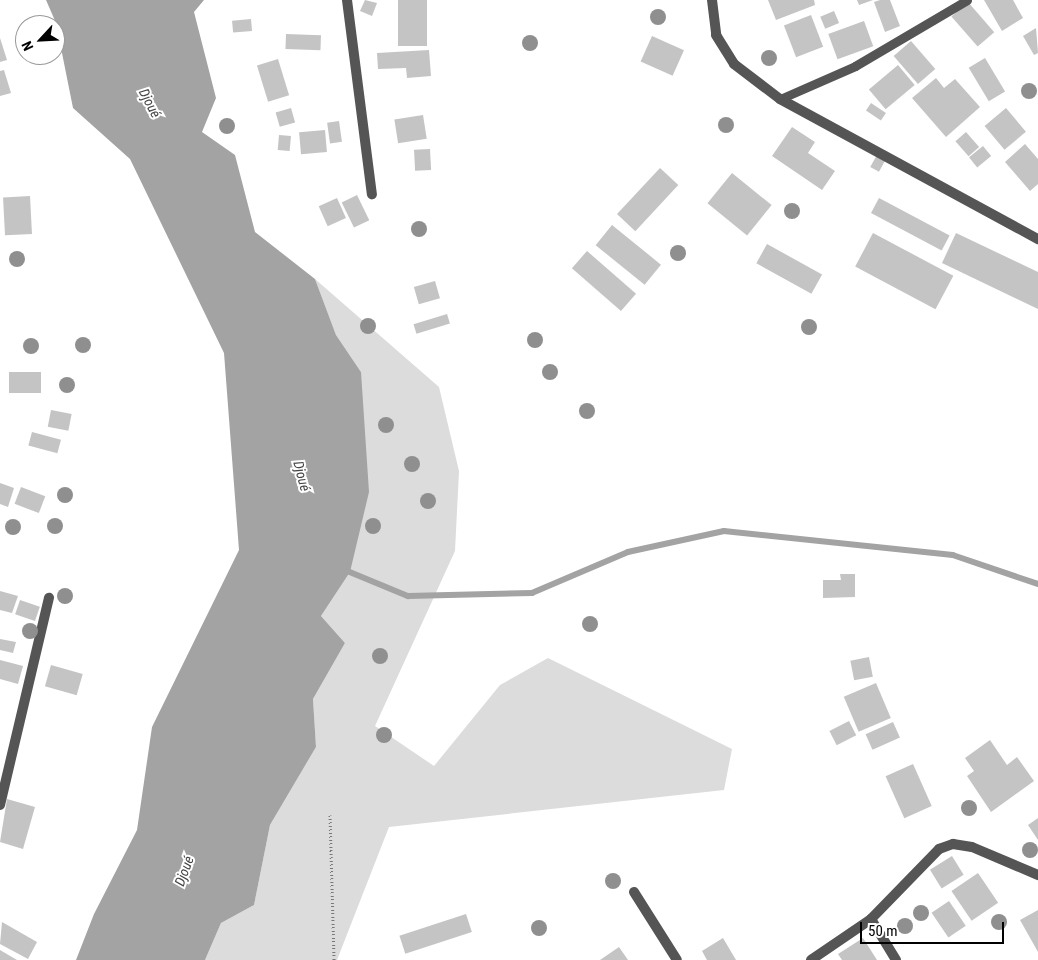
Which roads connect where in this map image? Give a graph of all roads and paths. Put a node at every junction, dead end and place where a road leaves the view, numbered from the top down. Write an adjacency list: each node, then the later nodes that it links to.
1 (347, 0): 5 (street)
2 (712, 0): 4 (street)
3 (967, 0): 4 (lane)
4 (780, 99): 6 (street)
5 (372, 194)
6 (1038, 239)
7 (49, 598): 8 (street)
8 (0, 805)
9 (330, 815): 13 (path)
10 (1038, 875): 12 (street)
11 (634, 892): 14 (street)
12 (871, 919): 15 (street); 16 (street)
13 (334, 960)
14 (677, 960)
15 (811, 960)
16 (896, 960)

